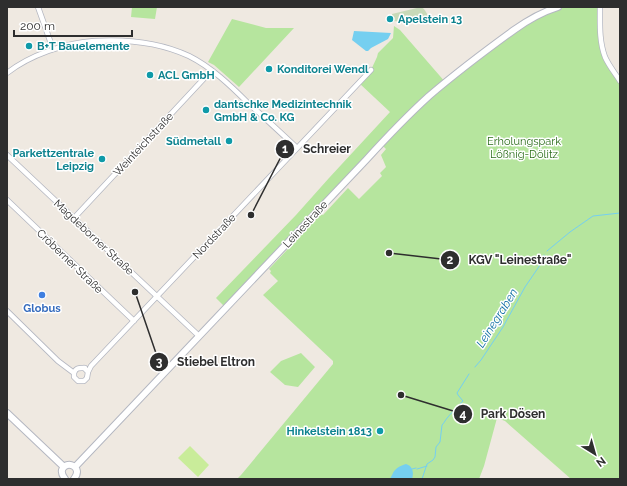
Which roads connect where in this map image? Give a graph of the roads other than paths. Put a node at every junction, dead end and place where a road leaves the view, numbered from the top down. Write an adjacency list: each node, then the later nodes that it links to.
1 (38, 7): 4 (street)
2 (558, 7): 16 (main road, Leinestraße)
3 (600, 7): 8 (street)
4 (53, 49): 6 (street); 7 (street)
5 (371, 70): 9 (street, Nordstraße)
6 (212, 71): 9 (street); 12 (street, Weinteichstraße)
7 (7, 73)
8 (620, 81)
9 (297, 148): 13 (street, Nordstraße)
10 (7, 155): 12 (street, Magdeborner Straße)
11 (7, 200): 15 (street, Cröberner Straße)
12 (74, 218): 13 (street, Magdeborner Straße)
13 (157, 296): 15 (street, Nordstraße); 16 (street, Magdeborner Straße)
14 (7, 312): 18 (street, Nordstraße)
15 (134, 321): 17 (street, Nordstraße)
16 (199, 336): 21 (main road, Leinestraße)
17 (86, 370): 18 (street, Nordstraße); 18 (street, Nordstraße)
18 (74, 373)
19 (7, 413): 20 (main road)
20 (64, 467): 21 (main road); 22 (main road)
21 (75, 467): 23 (main road)
22 (64, 479)
23 (75, 479)

